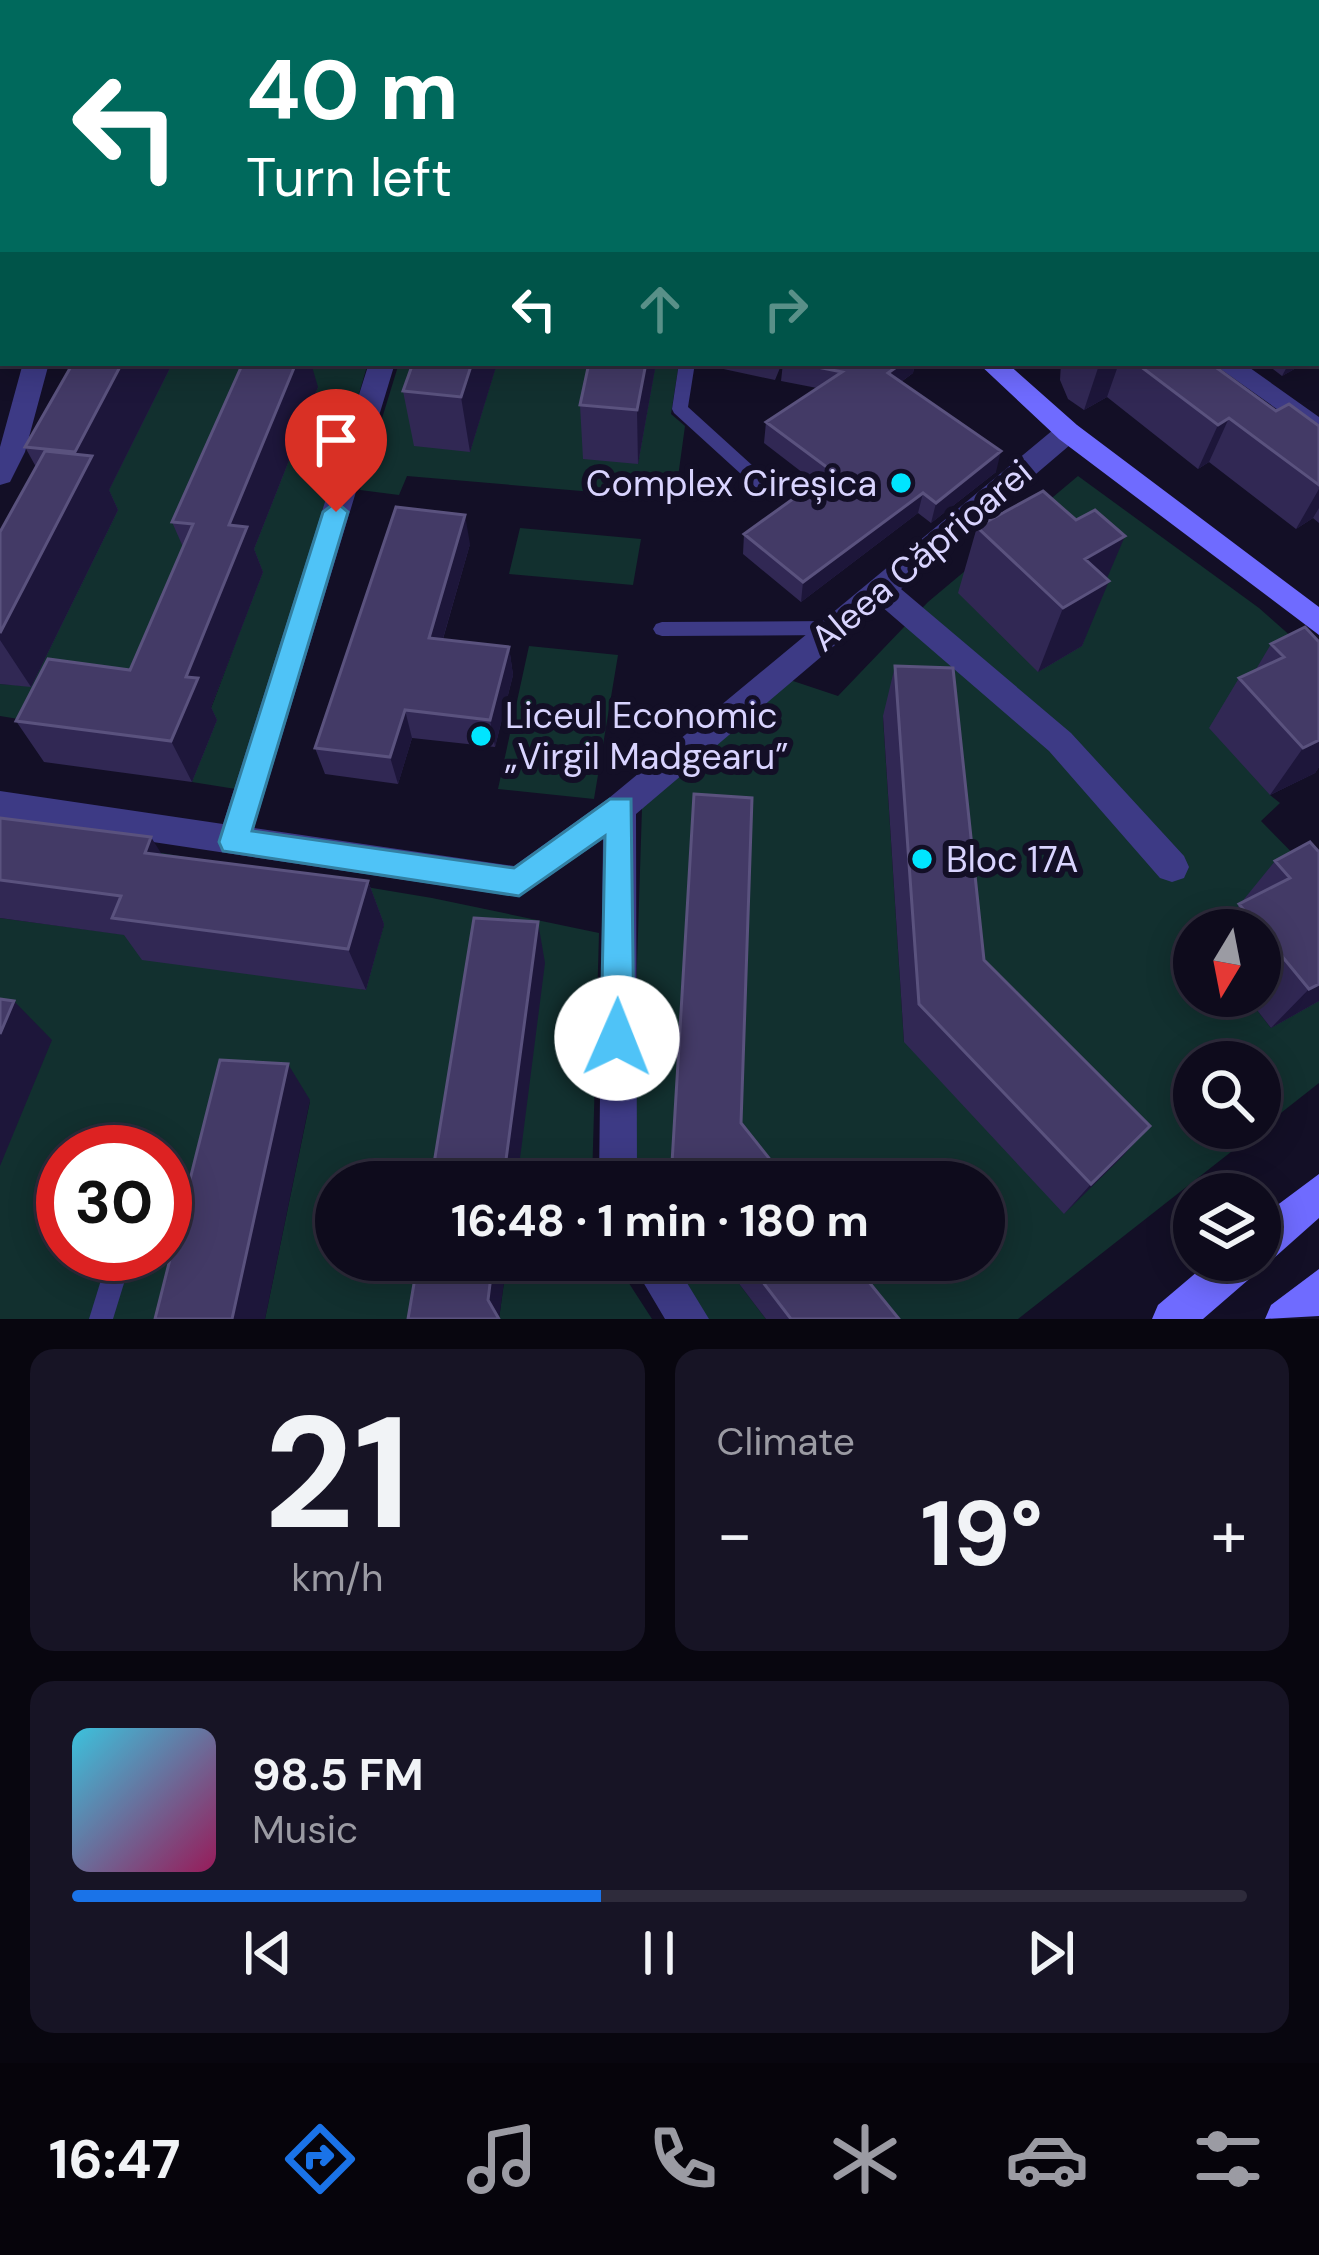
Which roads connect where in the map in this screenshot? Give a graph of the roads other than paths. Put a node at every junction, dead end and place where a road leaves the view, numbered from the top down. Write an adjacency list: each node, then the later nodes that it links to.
1 (35, 366): 8 (street)
2 (381, 366): 16 (street)
3 (687, 366): 9 (lane)
4 (994, 366): 7 (street)
5 (1229, 366): 6 (street)
6 (1319, 430)
7 (1068, 432): 10 (street, Aleea Căprioarei); 11 (street)
8 (0, 475)
9 (770, 491)
10 (881, 589): 12 (street, Aleea Căprioarei); 17 (street)
11 (1319, 623)
12 (834, 628): 13 (lane); 15 (street, Aleea Căprioarei)
13 (662, 629)
14 (0, 805): 16 (street, Aleea Căprioarei)
15 (620, 808): 16 (street, Aleea Căprioarei); 18 (street)
16 (234, 842)
17 (1172, 867)
18 (618, 1161)
19 (1319, 1193): 20 (street)
20 (1281, 1226)
21 (113, 1281): 25 (lane)
22 (664, 1281): 26 (street)
23 (1216, 1281): 27 (street)
24 (1319, 1289): 28 (street)
25 (101, 1319)
26 (689, 1319)
27 (1172, 1319)
28 (1285, 1319)

